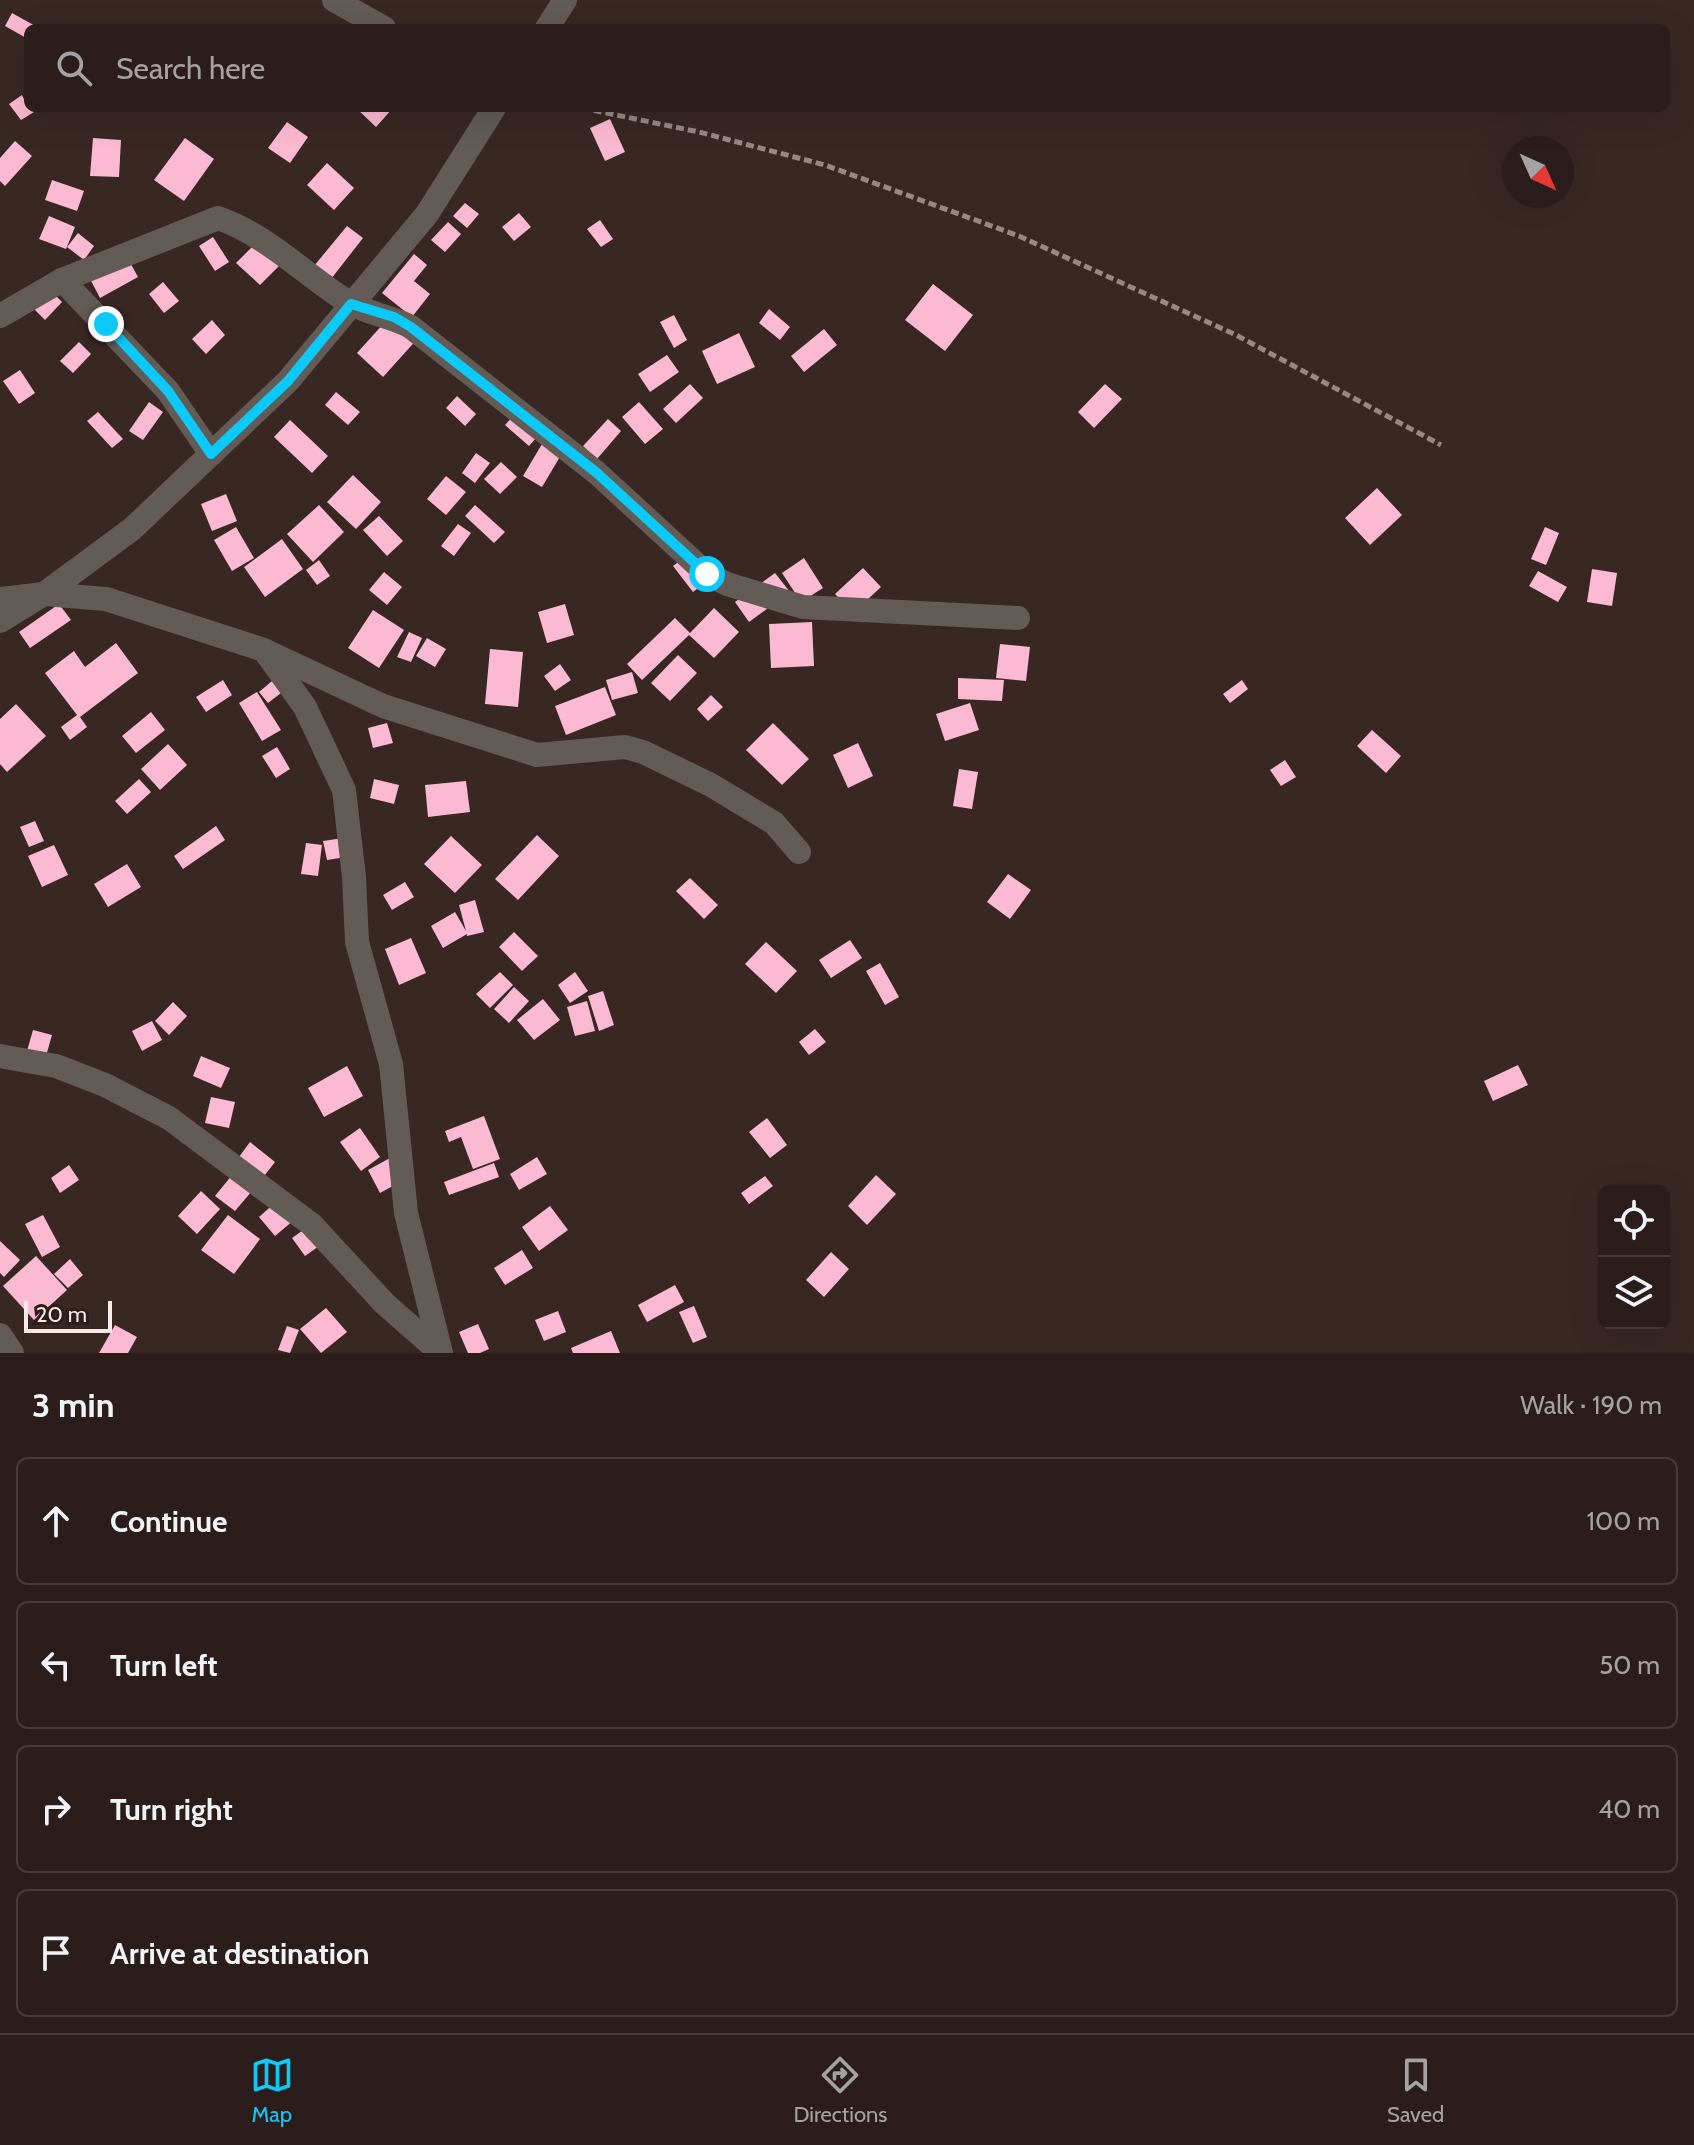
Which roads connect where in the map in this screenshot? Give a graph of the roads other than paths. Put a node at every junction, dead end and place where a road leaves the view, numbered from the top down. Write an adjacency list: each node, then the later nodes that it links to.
1 (334, 0): 3 (street)
2 (565, 0): 4 (street)
3 (377, 24)
4 (550, 24)
5 (491, 112): 7 (street)
6 (62, 280): 7 (street); 8 (street); 9 (street)
7 (351, 304): 9 (street); 12 (street)
8 (0, 316)
9 (211, 454): 10 (street)
10 (44, 594): 11 (street); 13 (street); 14 (street)
11 (0, 599)
12 (1018, 618)
13 (0, 621)
14 (264, 650): 15 (street); 19 (street)
15 (799, 852)
16 (0, 1056): 19 (street)
17 (0, 1335): 18 (street)
18 (12, 1353)
19 (441, 1353)

